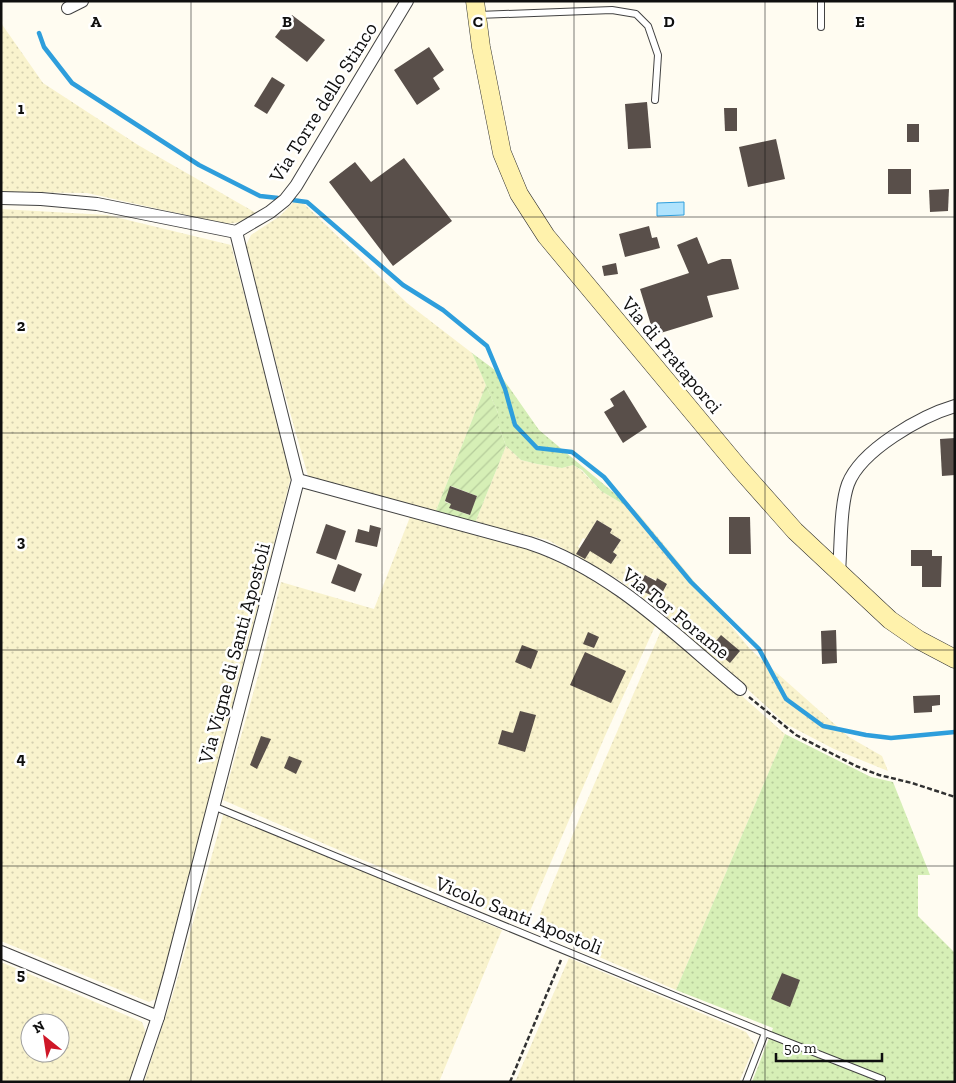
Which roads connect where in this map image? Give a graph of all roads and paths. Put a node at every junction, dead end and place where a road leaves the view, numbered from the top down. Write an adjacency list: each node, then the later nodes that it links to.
1 (82, 1): 4 (street)
2 (407, 1): 9 (street, Via Torre dello Stinco)
3 (820, 1): 6 (lane)
4 (68, 8)
5 (476, 8): 7 (lane); 12 (street, Via di Prataporci)
6 (821, 27)
7 (655, 100)
8 (1, 198): 9 (street)
9 (236, 232): 11 (street, Via Vigne di Santi Apostoli)
10 (955, 406): 12 (street)
11 (298, 480): 14 (street, Via Tor Forame); 16 (street, Via Vigne di Santi Apostoli)
12 (839, 572): 13 (street, Via di Prataporci)
13 (955, 659)
14 (740, 689): 15 (path)
15 (955, 797)
16 (213, 806): 18 (lane, Vicolo Santi Apostoli); 19 (street, Via Vigne di Santi Apostoli)
17 (1, 952): 19 (street)
18 (565, 952): 20 (lane, Vicolo Santi Apostoli); 23 (path)
19 (158, 1017): 22 (street, Via Vigne di Santi Apostoli)
20 (765, 1033): 21 (lane, Vicolo Santi Apostoli); 24 (lane)
21 (882, 1078)
22 (136, 1082)
23 (510, 1082)
24 (746, 1082)

